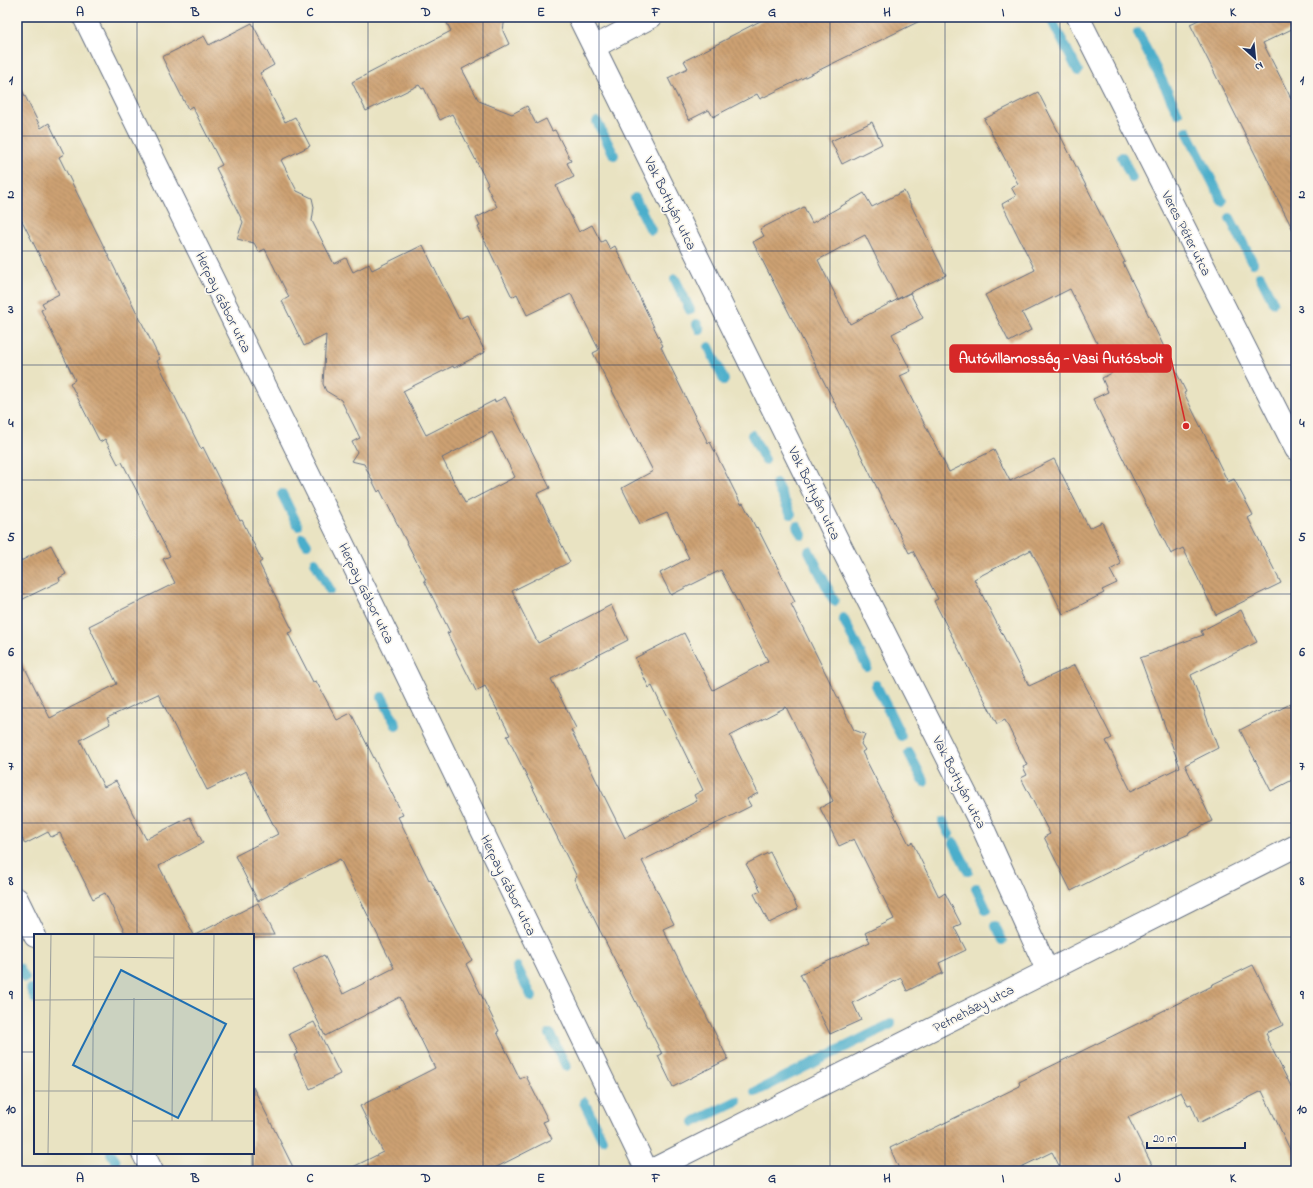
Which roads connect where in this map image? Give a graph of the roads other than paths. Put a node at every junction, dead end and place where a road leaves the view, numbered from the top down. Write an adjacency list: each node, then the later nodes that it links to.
1 (84, 17): 13 (street, Herpay Gábor utca)
2 (579, 17): 5 (street, Vak Bottyán utca)
3 (651, 17): 5 (street)
4 (1078, 17): 6 (street, Veres Péter utca)
5 (594, 47): 10 (street, Vak Bottyán utca)
6 (1296, 449)
7 (1296, 846): 10 (street, Petneházy utca)
8 (17, 899): 9 (street)
9 (34, 934)
10 (1047, 970): 13 (street, Petneházy utca)
11 (144, 1154): 12 (street)
12 (152, 1171)
13 (649, 1171)

